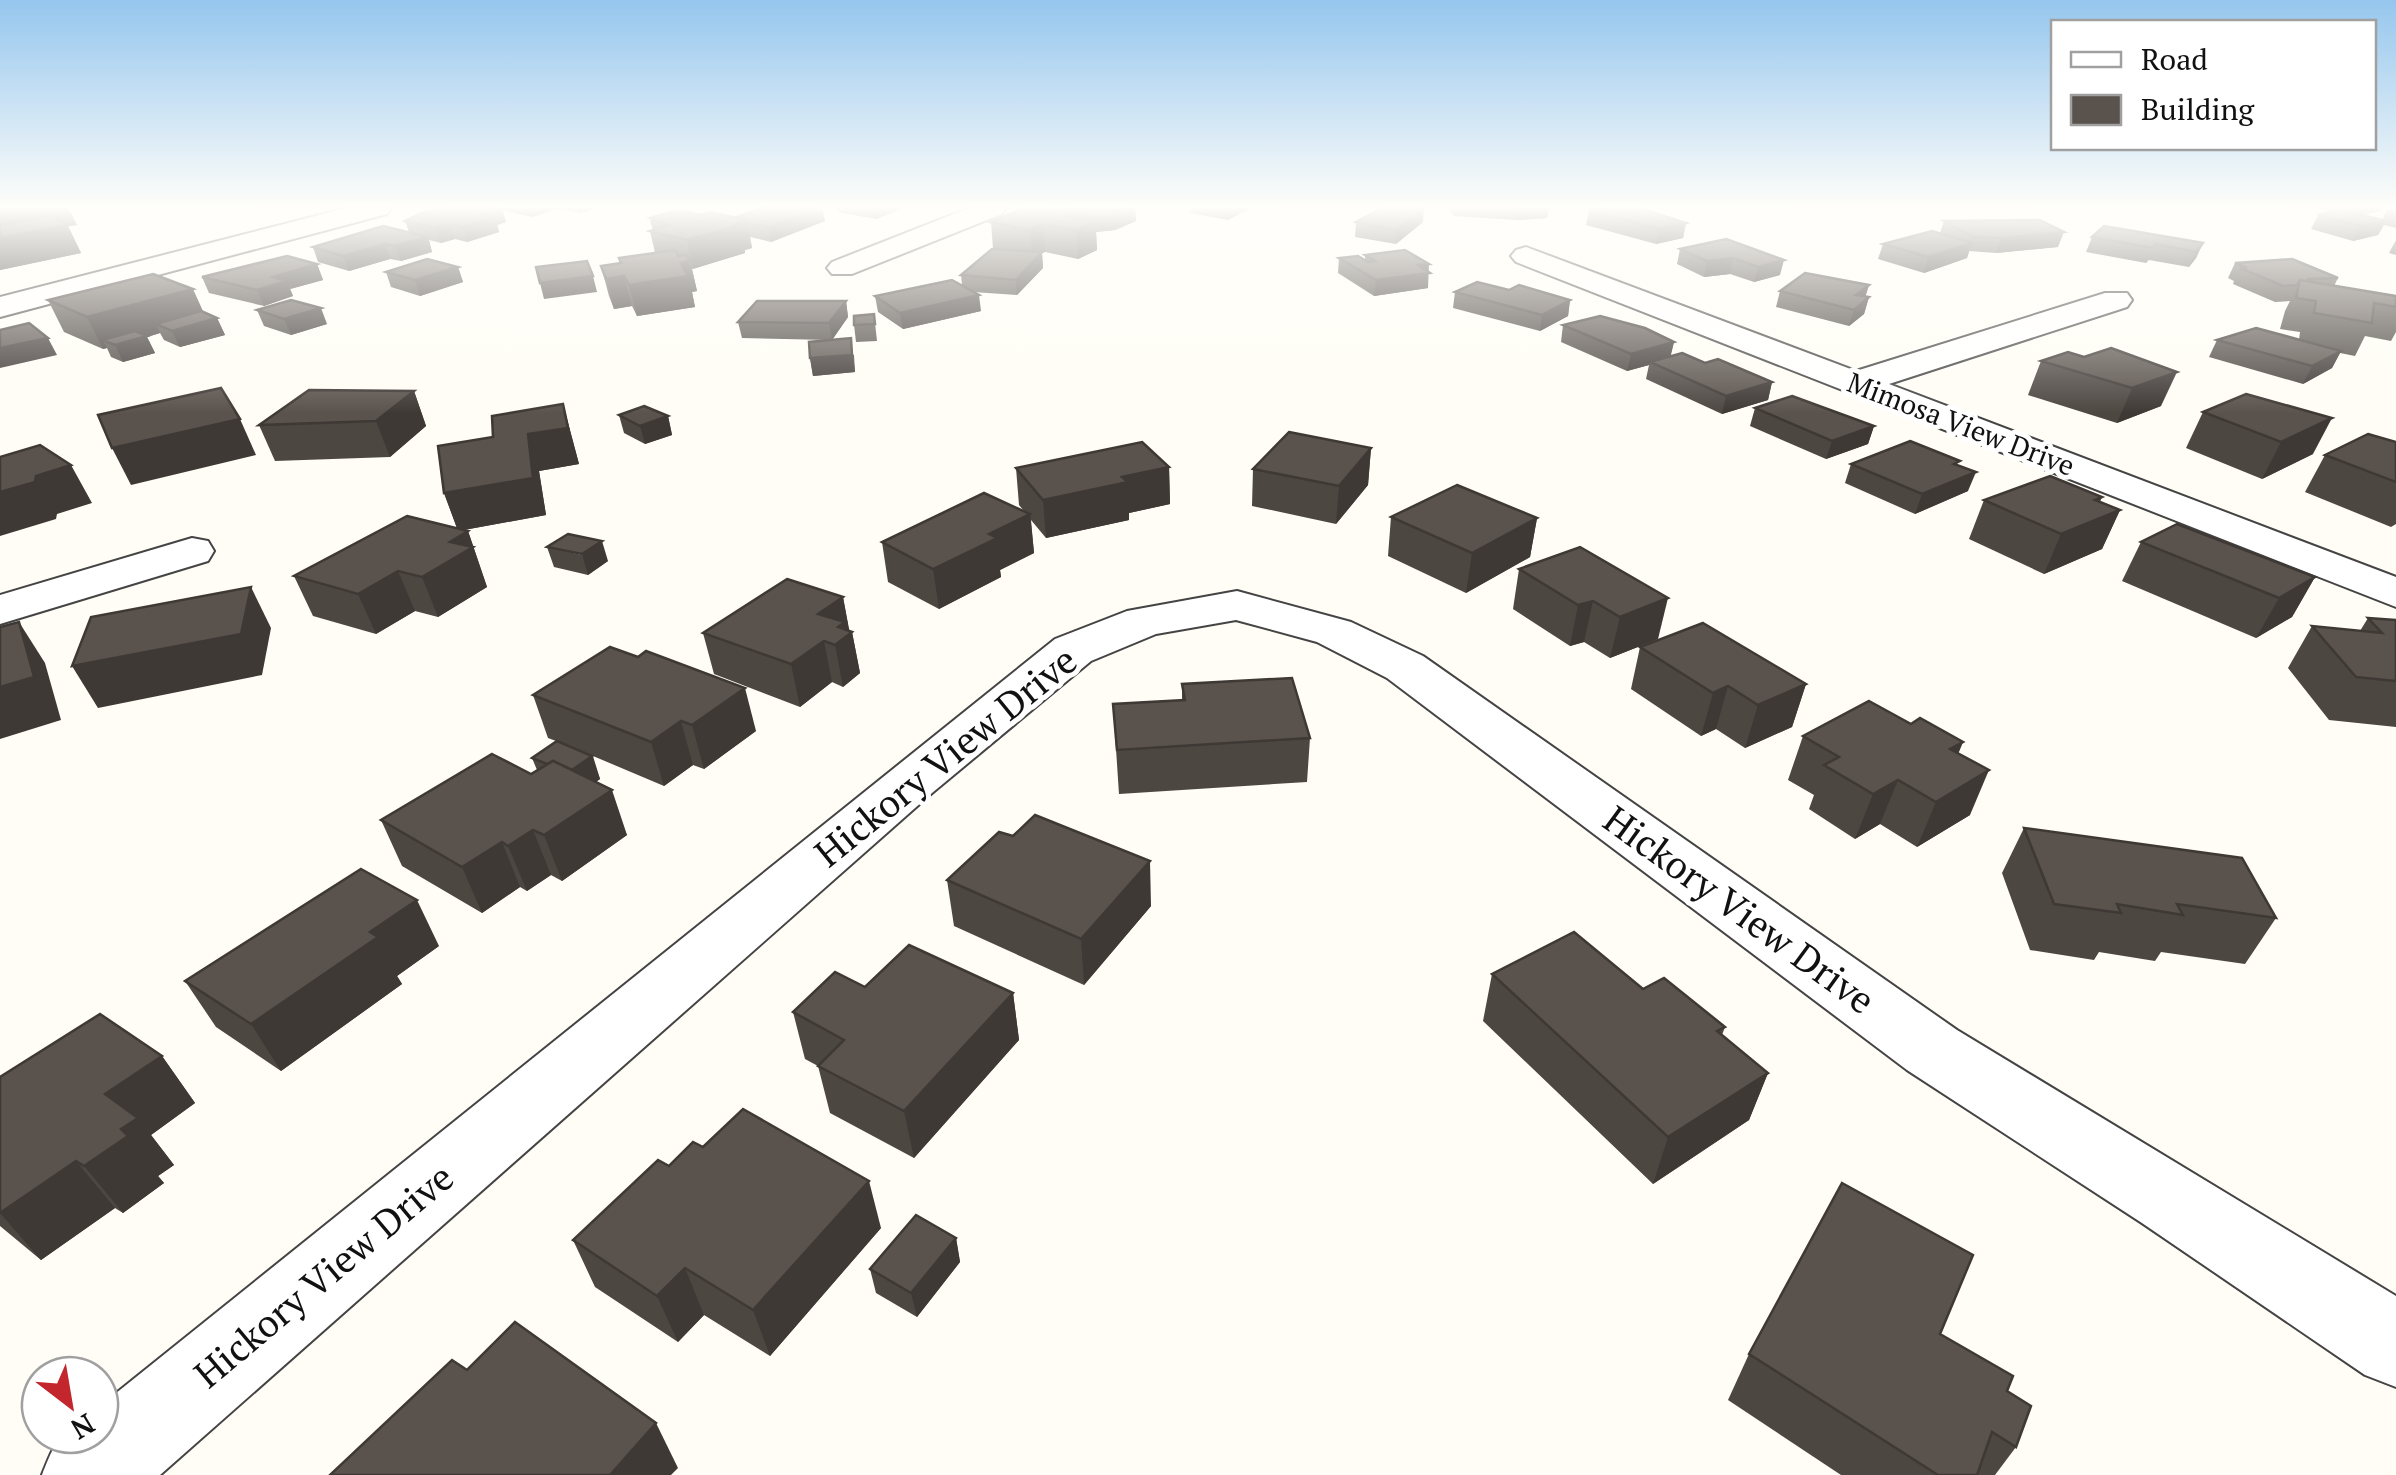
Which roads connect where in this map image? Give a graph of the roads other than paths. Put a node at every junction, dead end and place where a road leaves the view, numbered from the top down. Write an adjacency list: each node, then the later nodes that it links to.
1 (115, 277): 4 (street)
2 (1580, 277): 5 (street, Mimosa View Drive)
3 (2116, 300): 5 (street)
4 (0, 307)
5 (1856, 383): 7 (street, Mimosa View Drive)
6 (192, 552): 8 (street)
7 (2396, 593)
8 (0, 610)
9 (2396, 1345): 10 (street, Hickory View Drive)
10 (89, 1475)

